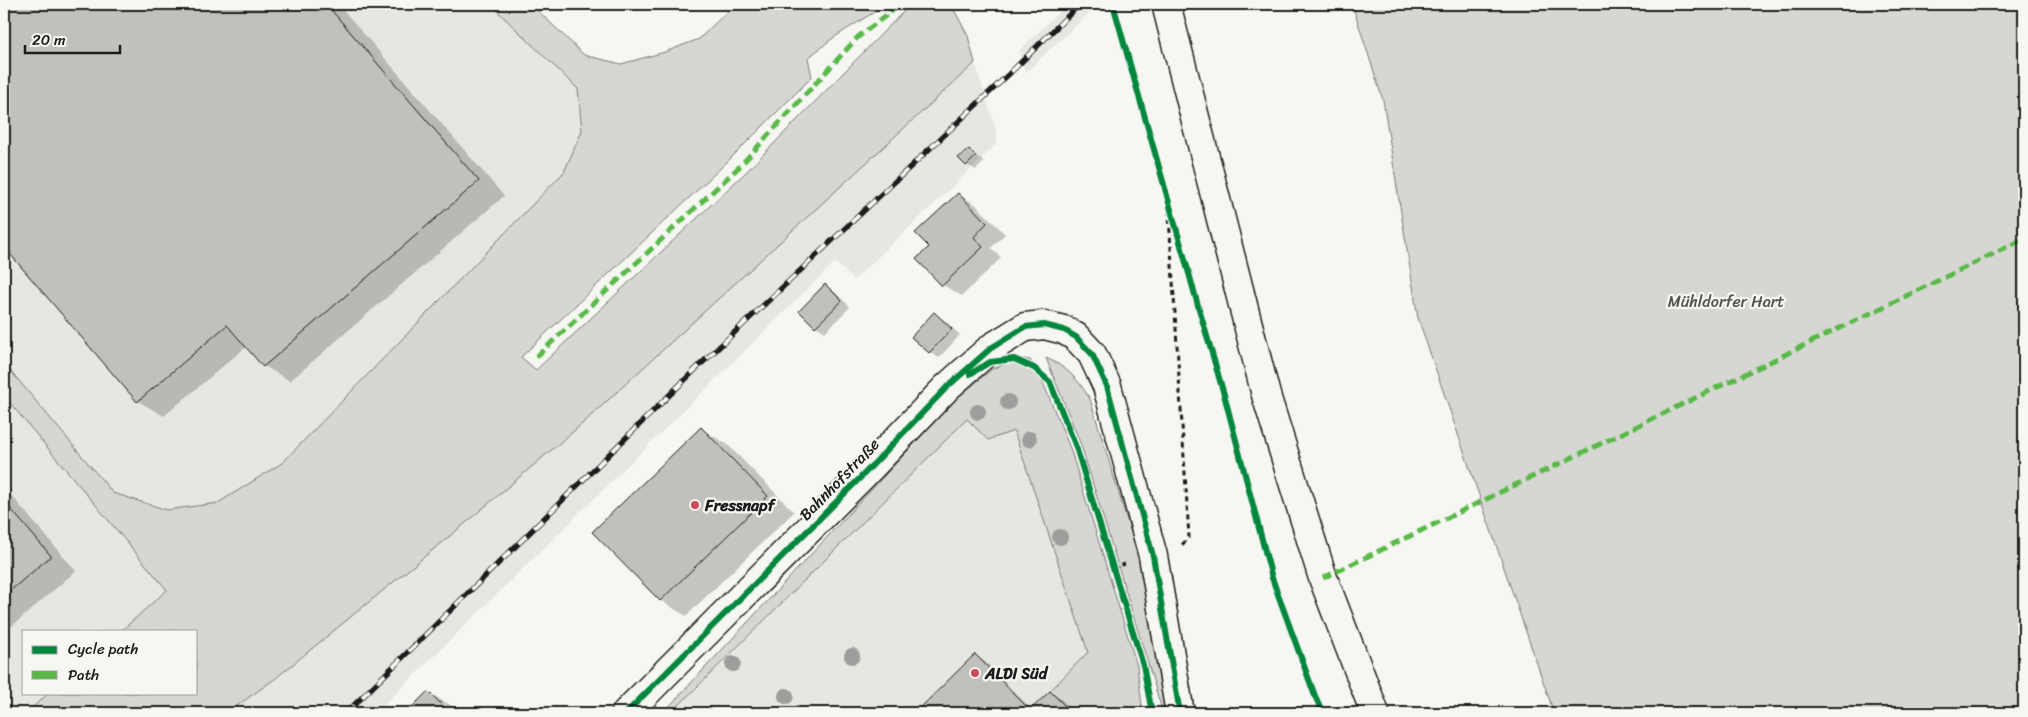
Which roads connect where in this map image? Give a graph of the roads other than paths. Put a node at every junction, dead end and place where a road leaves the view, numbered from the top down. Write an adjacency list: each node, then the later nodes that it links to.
1 (1166, 4): 4 (street)
2 (626, 713): 3 (street, Bahnhofstraße)
3 (1180, 713)
4 (1375, 713)

